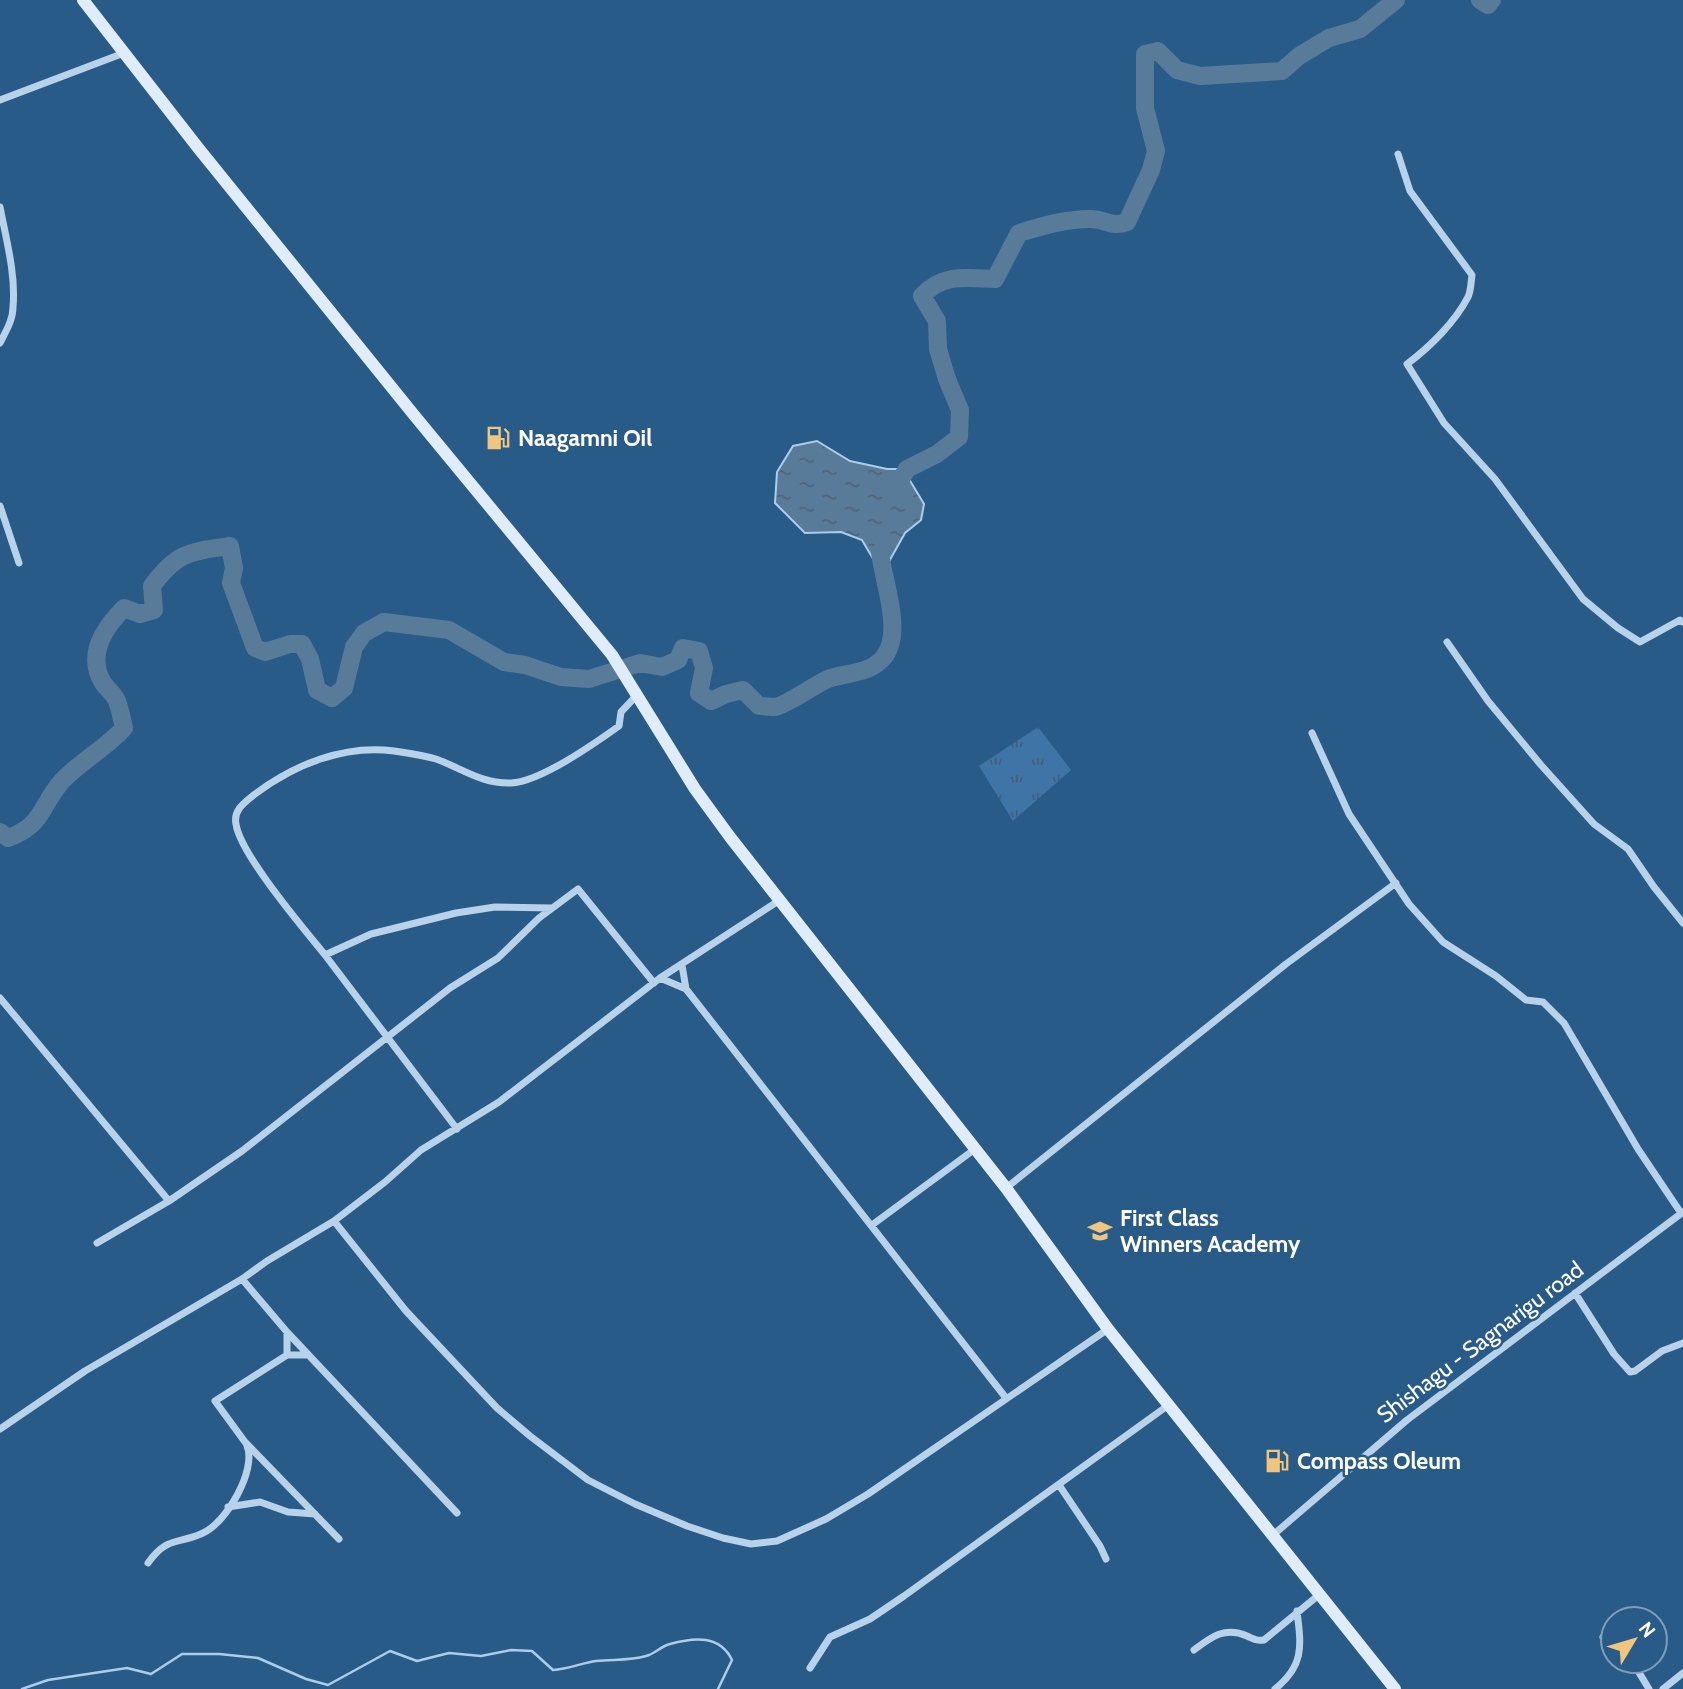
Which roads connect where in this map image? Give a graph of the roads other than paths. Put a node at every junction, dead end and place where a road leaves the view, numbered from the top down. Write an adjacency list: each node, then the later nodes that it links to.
1 (83, 0): 2 (main road)
2 (124, 53): 3 (street); 13 (main road)
3 (0, 100)
4 (1398, 154): 11 (street)
5 (0, 207): 6 (street)
6 (10, 257): 7 (street); 8 (street)
7 (0, 260)
8 (0, 343)
9 (0, 506): 10 (street)
10 (19, 563)
11 (1683, 622)
12 (1447, 642): 18 (street)
13 (637, 695): 16 (main road); 19 (street)
14 (1312, 733): 15 (street)
15 (1396, 883): 27 (street); 29 (street)
16 (781, 899): 20 (street); 26 (main road)
17 (552, 908): 19 (street); 21 (street); 24 (street)
18 (1683, 923)
19 (325, 955): 24 (street)
20 (682, 965): 21 (street); 22 (street)
21 (657, 980): 22 (street); 25 (street)
22 (686, 989): 31 (street)
23 (0, 998): 28 (street)
24 (386, 1038): 25 (street); 28 (street)
25 (457, 1129): 30 (street)
26 (975, 1149): 27 (main road); 31 (street)
27 (1006, 1188): 35 (main road)
28 (169, 1201): 32 (street)
29 (1682, 1213): 34 (street, Shishagu - Sagnarigu road)
30 (334, 1220): 33 (street); 40 (street)
31 (872, 1225): 40 (street)
32 (97, 1243)
33 (242, 1279): 36 (street); 42 (street)
34 (1575, 1293): 37 (street); 48 (street, Shishagu - Sagnarigu road)
35 (1108, 1329): 40 (street); 41 (main road)
36 (286, 1332): 38 (street); 39 (street)
37 (1683, 1343)
38 (287, 1355): 39 (street); 43 (street)
39 (308, 1355): 46 (street)
40 (1006, 1398)
41 (1170, 1404): 44 (street); 48 (main road)
42 (0, 1429)
43 (245, 1442): 45 (street); 47 (street)
44 (1059, 1485): 50 (street); 55 (street)
45 (228, 1507): 47 (street); 51 (street)
46 (457, 1513)
47 (316, 1515): 49 (street)
48 (1273, 1535): 52 (main road)
49 (339, 1539)
50 (1106, 1559)
51 (148, 1563)
52 (1320, 1594): 53 (street); 58 (main road)
53 (1297, 1611): 54 (street); 57 (street)
54 (1194, 1650)
55 (810, 1668)
56 (1683, 1673): 59 (street)
57 (1275, 1689)
58 (1395, 1689)
59 (1663, 1689)

